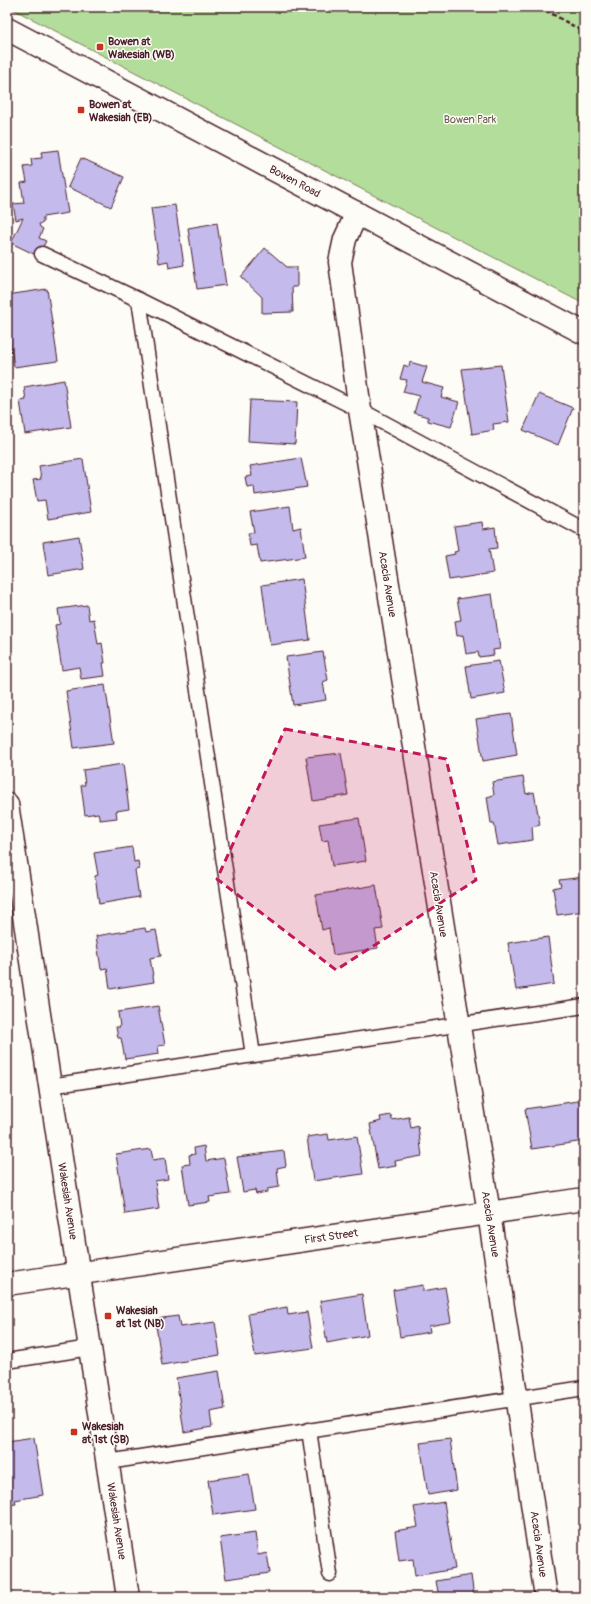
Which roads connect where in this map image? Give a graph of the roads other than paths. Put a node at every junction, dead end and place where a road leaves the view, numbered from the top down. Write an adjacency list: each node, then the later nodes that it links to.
1 (7, 29): 2 (street, Bowen Road)
2 (357, 213): 5 (street, Bowen Road); 6 (street, Acacia Avenue)
3 (42, 254): 4 (lane)
4 (139, 300): 6 (lane); 11 (lane)
5 (584, 333)
6 (360, 410): 7 (lane); 10 (street, Acacia Avenue)
7 (584, 530)
8 (7, 804): 12 (street, Wakesiah Avenue)
9 (584, 1006): 10 (lane)
10 (458, 1024): 11 (lane); 14 (street, Acacia Avenue)
11 (253, 1055): 12 (lane)
12 (50, 1086): 15 (street, Wakesiah Avenue)
13 (584, 1199): 14 (street, First Street)
14 (489, 1213): 15 (street, First Street); 20 (street, Acacia Avenue)
15 (79, 1274): 16 (street, First Street); 17 (street, Wakesiah Avenue)
16 (7, 1284)
17 (90, 1348): 18 (lane); 22 (street, Wakesiah Avenue)
18 (7, 1361)
19 (584, 1388): 20 (lane)
20 (517, 1398): 21 (lane); 25 (street, Acacia Avenue)
21 (309, 1430): 22 (lane); 23 (lane)
22 (108, 1462): 24 (street, Wakesiah Avenue)
23 (330, 1574)
24 (128, 1597)
25 (546, 1597)

